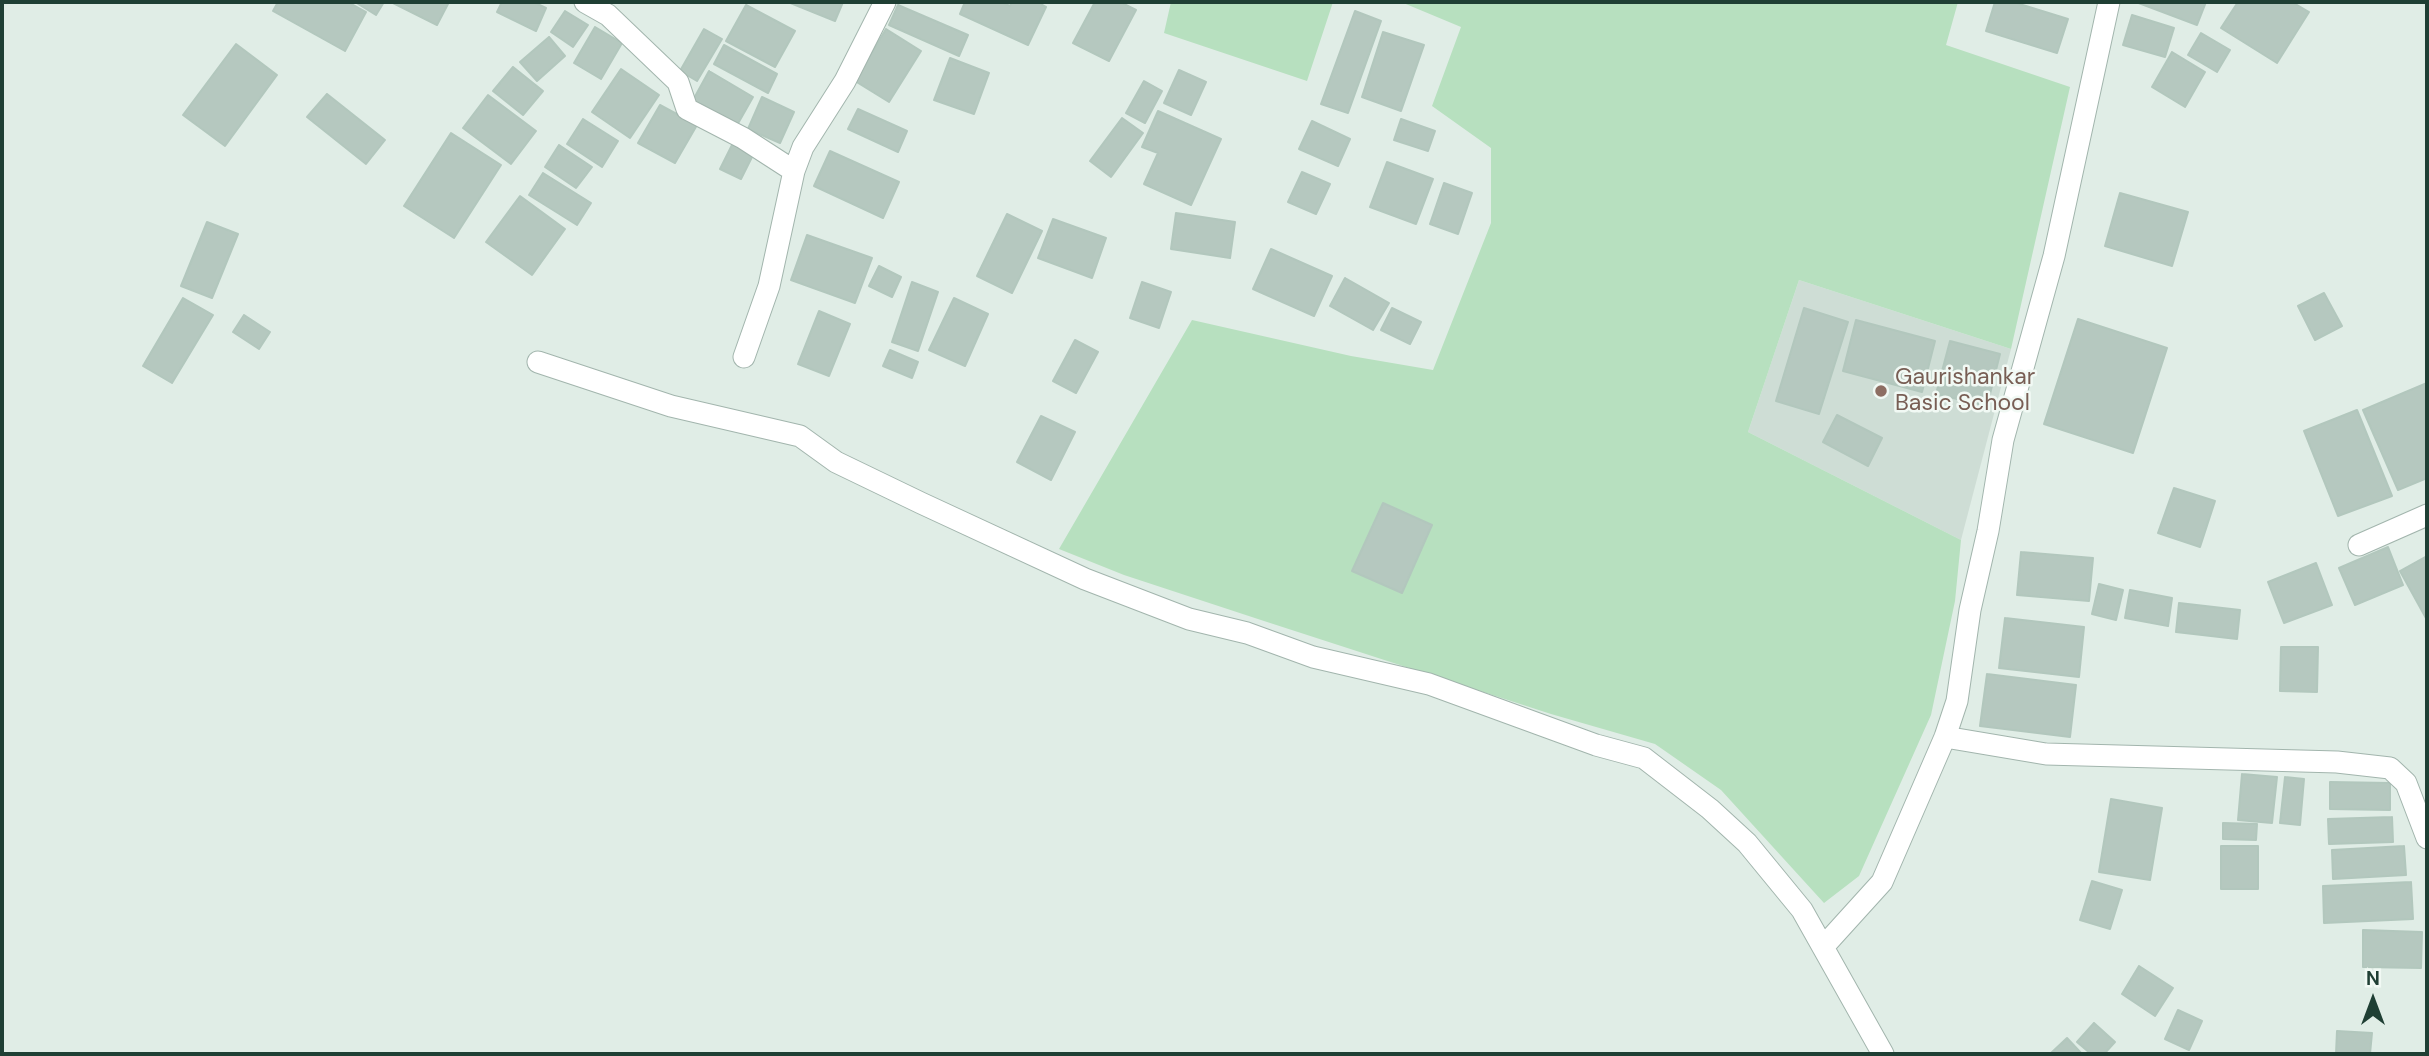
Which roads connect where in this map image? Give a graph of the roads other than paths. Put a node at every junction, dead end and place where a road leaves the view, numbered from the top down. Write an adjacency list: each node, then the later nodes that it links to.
1 (585, 2): 4 (street)
2 (885, 2): 4 (street)
3 (2109, 2): 9 (street)
4 (794, 170): 5 (street)
5 (744, 357)
6 (538, 362): 12 (street)
7 (2427, 515): 8 (street)
8 (2359, 545)
9 (1945, 737): 10 (street); 12 (street)
10 (2424, 814): 11 (street)
11 (2427, 838)
12 (1824, 946): 13 (street)
13 (1883, 1054)

